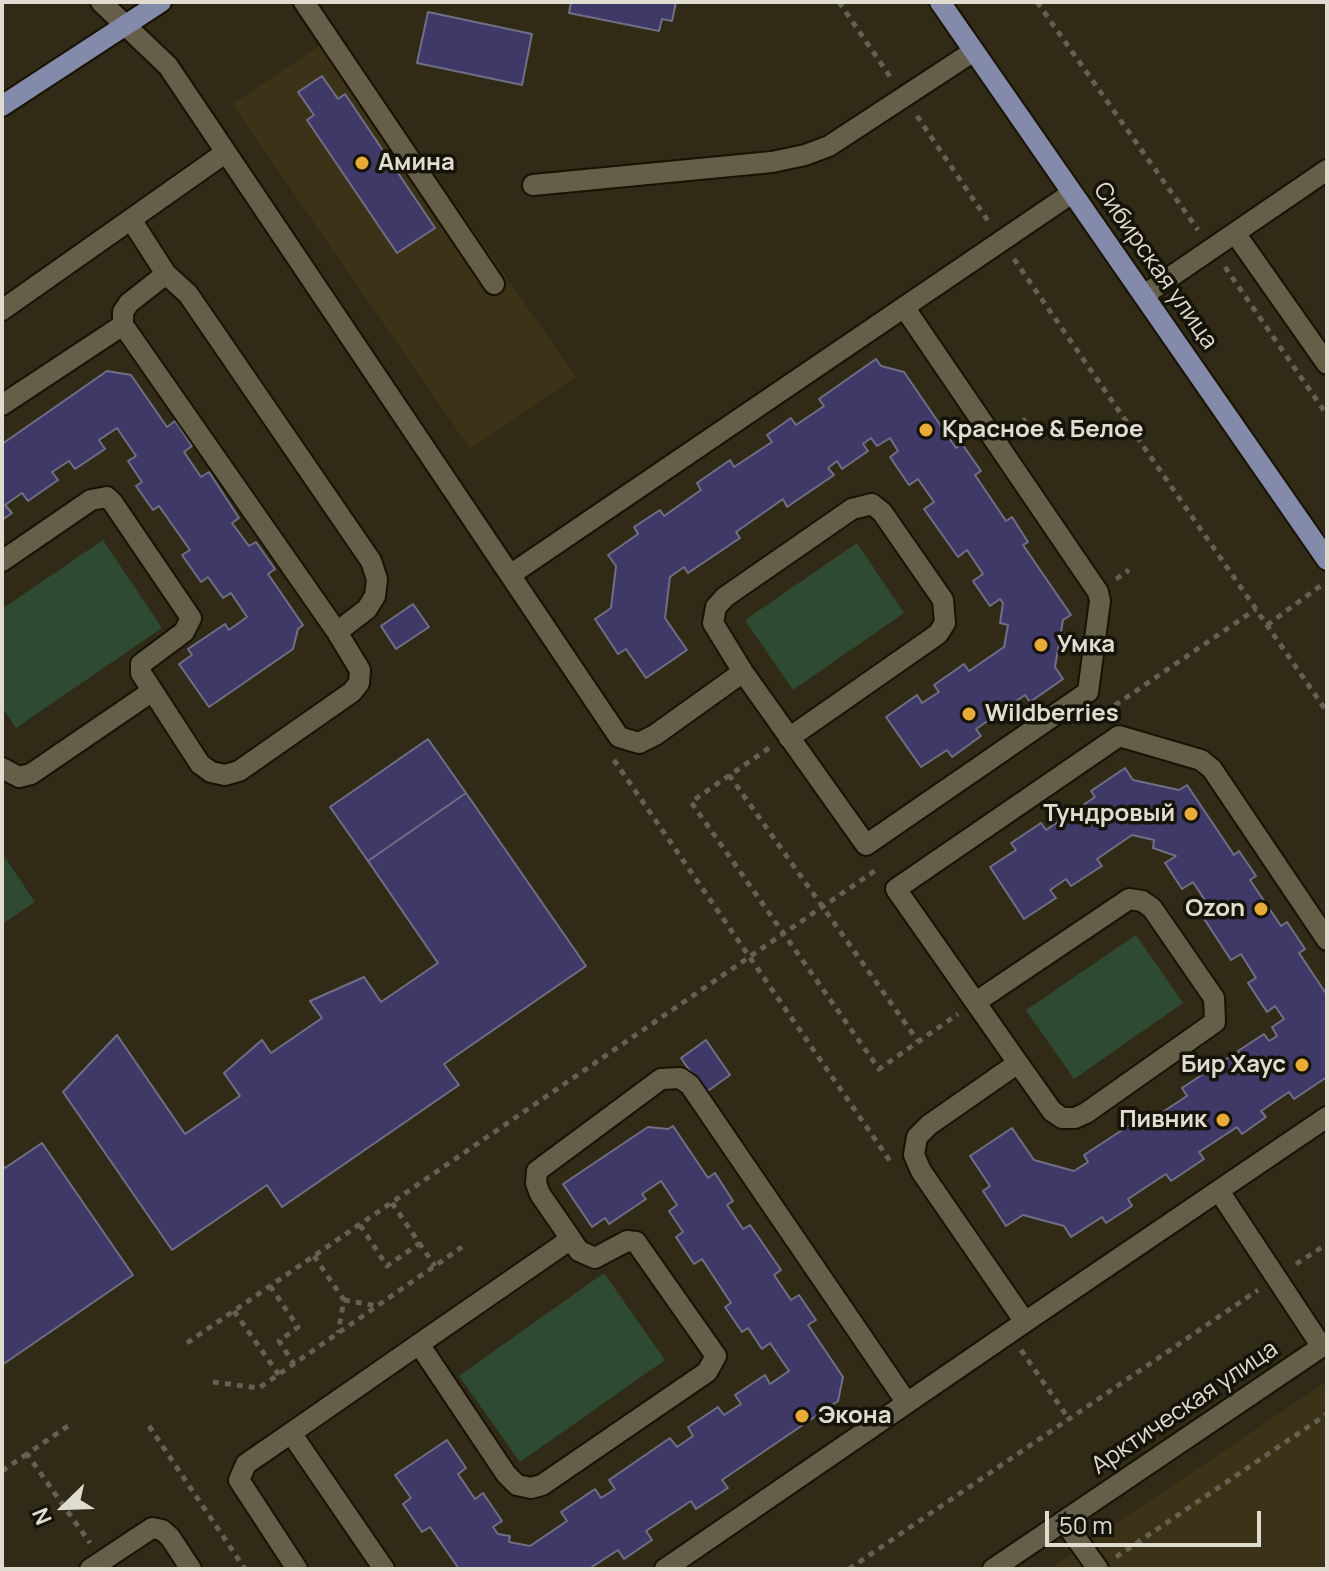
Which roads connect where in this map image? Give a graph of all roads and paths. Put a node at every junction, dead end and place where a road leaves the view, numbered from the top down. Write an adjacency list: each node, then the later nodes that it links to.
1 (101, 2): 7 (street)
2 (161, 2): 7 (main road)
3 (304, 2): 20 (street)
4 (839, 2): 9 (path)
5 (940, 2): 8 (main road, Сибирская улица)
6 (1037, 2): 18 (path)
7 (125, 26): 10 (main road); 11 (street)
8 (974, 51): 9 (street); 14 (main road, Сибирская улица)
9 (904, 98): 13 (street); 17 (path)
10 (2, 106)
11 (225, 153): 15 (street); 30 (street)
12 (1327, 170): 16 (street)
13 (533, 185)
14 (1072, 193): 17 (street); 21 (main road, Сибирская улица)
15 (132, 221): 19 (street); 23 (street)
16 (1235, 233): 18 (street); 25 (street)
17 (1002, 241): 22 (street); 32 (path)
18 (1212, 249): 21 (street); 27 (path)
19 (166, 274): 24 (street); 34 (street)
20 (494, 284)
21 (1144, 295): 28 (main road, Сибирская улица)
22 (904, 307): 30 (street); 39 (street)
23 (2, 310)
24 (123, 325): 26 (street); 34 (street)
25 (1327, 364)
26 (2, 405)
27 (1327, 415)
28 (1327, 560)
29 (2, 561): 36 (street)
30 (510, 575): 35 (street)
31 (1327, 581): 33 (path)
32 (1256, 609): 33 (path); 38 (path)
33 (1267, 625): 37 (path)
34 (337, 632): 36 (street)
35 (743, 672): 39 (street); 39 (street)
36 (151, 692): 41 (street)
37 (1327, 712)
38 (1103, 713)
39 (788, 736): 42 (path)
40 (613, 759): 47 (path)
41 (2, 768)
42 (729, 775): 44 (path); 45 (path)
43 (880, 866): 44 (path)
44 (822, 906): 45 (path); 49 (path)
45 (783, 933): 47 (path); 49 (path)
46 (1327, 940): 48 (street)
47 (749, 957): 52 (path); 54 (path)
48 (976, 1002): 49 (path); 50 (street); 50 (street)
49 (918, 1041)
50 (1018, 1063): 67 (street)
51 (1327, 1117): 53 (street)
52 (893, 1164)
53 (1219, 1191): 62 (street); 67 (street)
54 (392, 1203): 55 (path); 57 (path)
55 (360, 1225): 57 (path); 60 (path)
56 (571, 1239): 70 (street); 70 (street); 75 (street)
57 (420, 1243): 61 (path)
58 (1327, 1244): 62 (path)
59 (462, 1247): 61 (path)
60 (314, 1256): 63 (path); 64 (path)
61 (435, 1266): 65 (path)
62 (1277, 1278): 71 (street); 77 (path)
63 (270, 1286): 66 (path); 72 (path)
64 (344, 1300): 65 (path); 68 (path)
65 (377, 1306): 68 (path)
66 (234, 1311): 69 (path); 73 (path)
67 (1017, 1328): 75 (street); 77 (path)
68 (338, 1333): 72 (path)
69 (187, 1343)
70 (419, 1344): 80 (street)
71 (1325, 1345): 83 (street, Арктическая улица)
72 (294, 1364): 73 (path)
73 (279, 1375): 74 (path)
74 (213, 1382)
75 (907, 1403): 90 (street)
76 (1327, 1414): 84 (path)
77 (1069, 1419): 91 (path)
78 (68, 1426): 81 (path)
79 (149, 1426): 87 (path)
80 (291, 1433): 88 (street); 89 (street)
81 (27, 1454): 82 (path); 85 (path)
82 (2, 1471)
83 (1064, 1521): 84 (street); 92 (street, Арктическая улица)
84 (1105, 1565)
85 (97, 1566): 86 (street)
86 (191, 1569)
87 (245, 1569)
88 (297, 1569)
89 (384, 1569)
90 (665, 1569)
91 (849, 1569)
92 (993, 1569)

